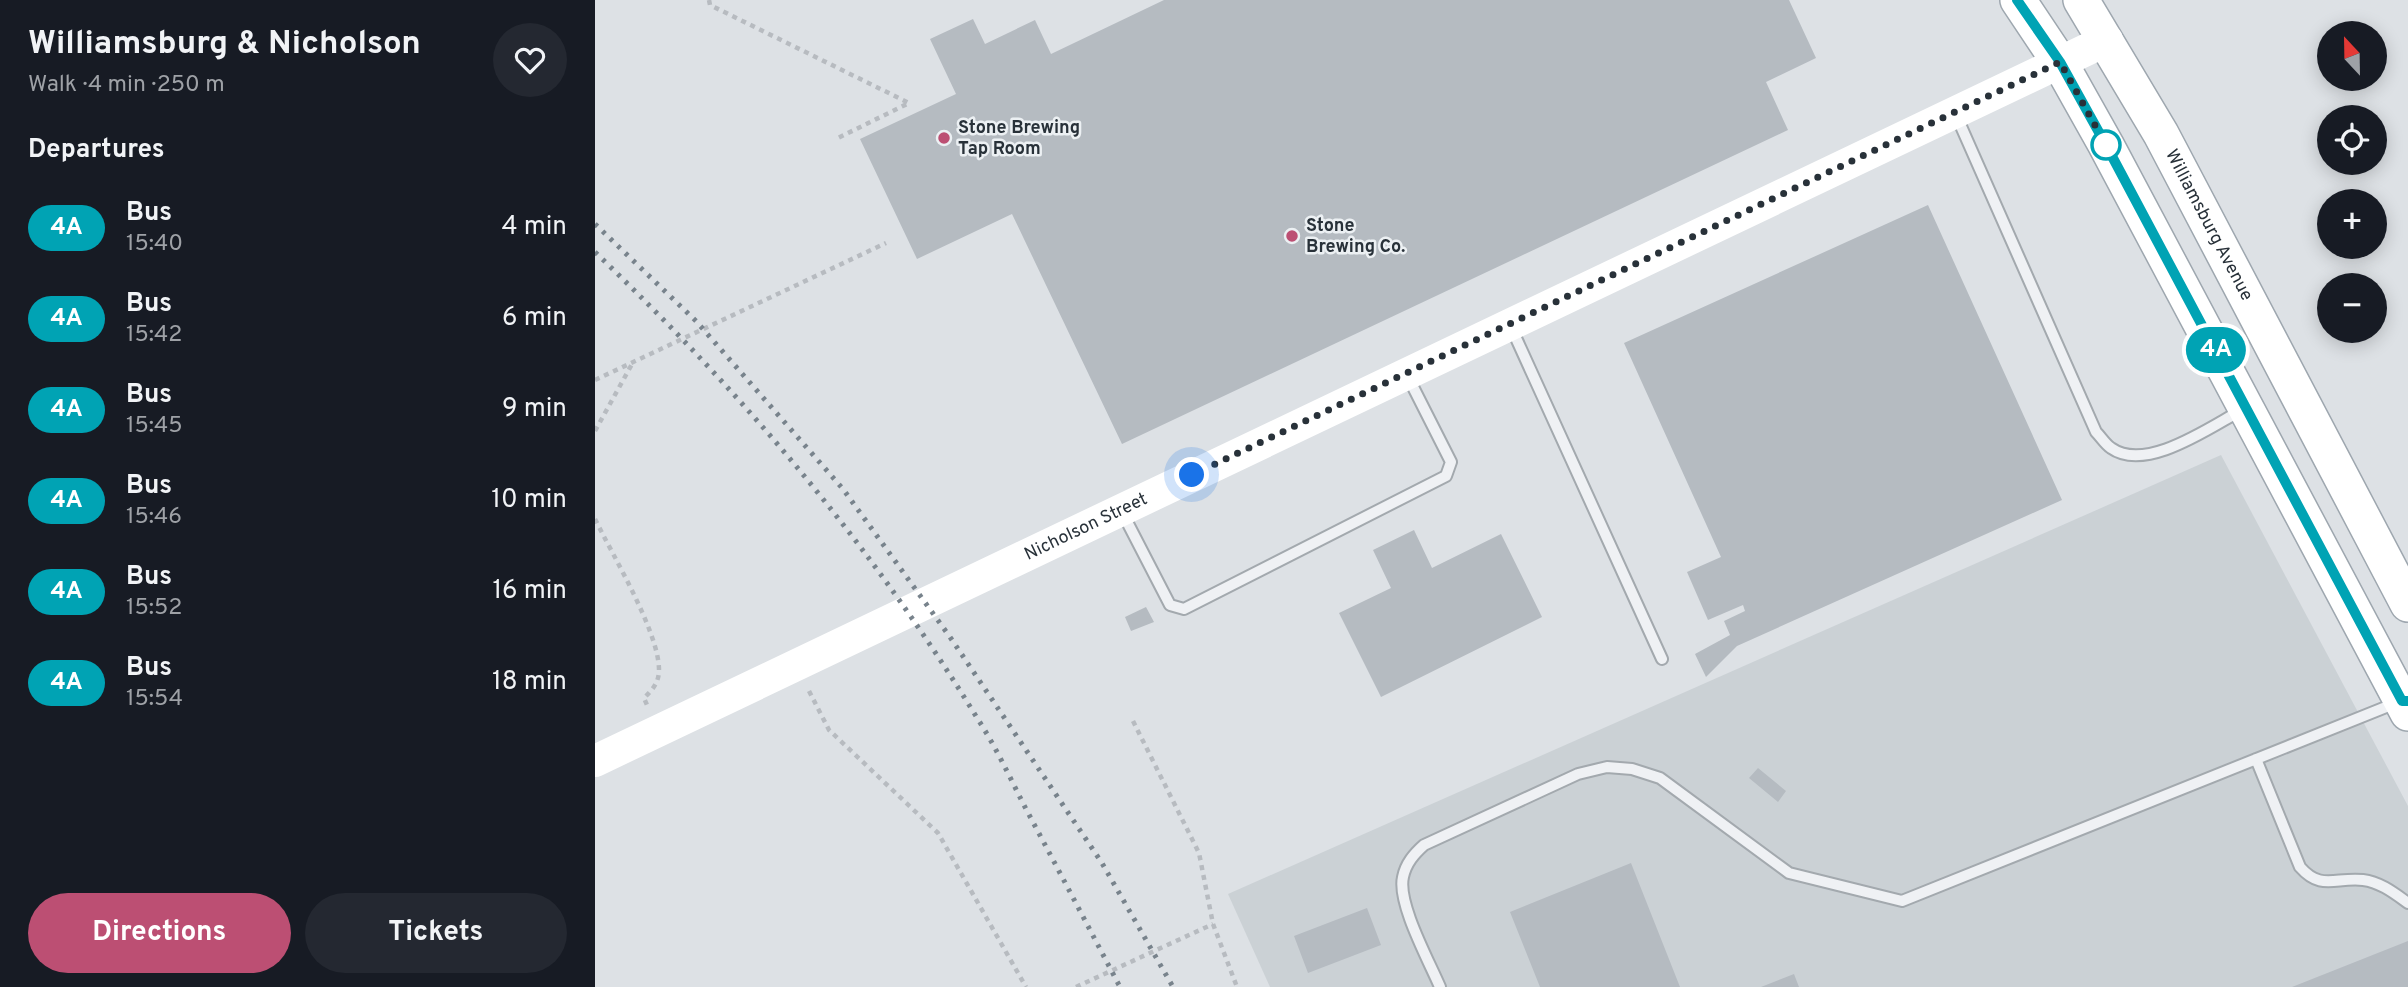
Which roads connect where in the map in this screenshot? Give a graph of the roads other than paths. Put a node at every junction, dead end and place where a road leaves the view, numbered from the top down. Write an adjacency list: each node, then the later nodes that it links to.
1 (2018, 0): 4 (main road)
2 (2081, 0): 3 (main road, Williamsburg Avenue)
3 (2107, 40): 4 (main road, Nicholson Street); 10 (main road, Williamsburg Avenue)
4 (2060, 62): 5 (main road, Nicholson Street); 8 (main road)
5 (1954, 113): 6 (main road, Nicholson Street); 8 (lane)
6 (1510, 324): 7 (main road, Nicholson Street); 11 (lane)
7 (1407, 373): 9 (main road, Nicholson Street); 9 (lane)
8 (2246, 408): 12 (main road)
9 (1121, 509): 14 (main road, Nicholson Street)
10 (2408, 604)
11 (1661, 659)
12 (2406, 702): 13 (lane)
13 (2256, 759): 15 (lane); 16 (lane)
14 (595, 761)
15 (2408, 903)
16 (1440, 987)

